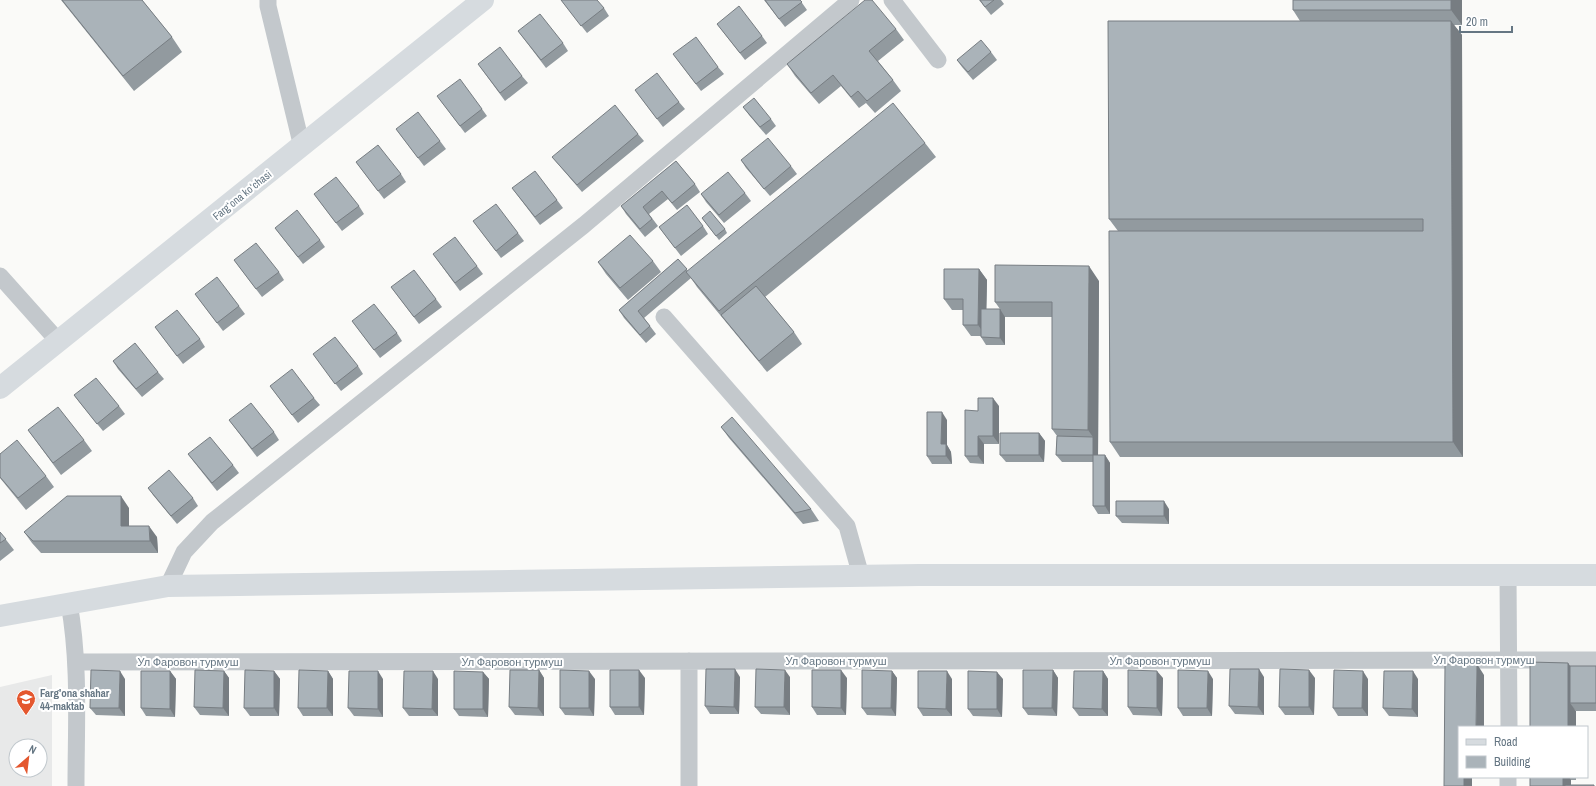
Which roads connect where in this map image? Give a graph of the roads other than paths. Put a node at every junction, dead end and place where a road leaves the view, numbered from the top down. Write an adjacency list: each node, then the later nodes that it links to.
1 (268, 0): 6 (street)
2 (851, 0): 14 (street)
3 (892, 0): 5 (street)
4 (473, 2): 6 (main road, Fargʻona koʻchasi)
5 (938, 60)
6 (302, 147): 9 (main road, Fargʻona koʻchasi)
7 (0, 276): 9 (street)
8 (664, 317): 13 (street)
9 (59, 342): 10 (main road, Fargʻona koʻchasi)
10 (0, 388)
11 (1508, 575): 12 (main road); 13 (main road); 17 (street)
12 (1596, 575)
13 (861, 576): 14 (main road)
14 (168, 586): 15 (main road)
15 (69, 603): 16 (main road); 20 (street)
16 (0, 616)
17 (1509, 660): 18 (street, Ул Фаровон турмуш); 19 (street, Ул Фаровон турмуш); 21 (street)
18 (1596, 660)
19 (689, 661): 20 (street, Ул Фаровон турмуш); 23 (street)
20 (76, 662): 22 (street)
21 (1509, 726)
22 (76, 786)
23 (689, 786)

